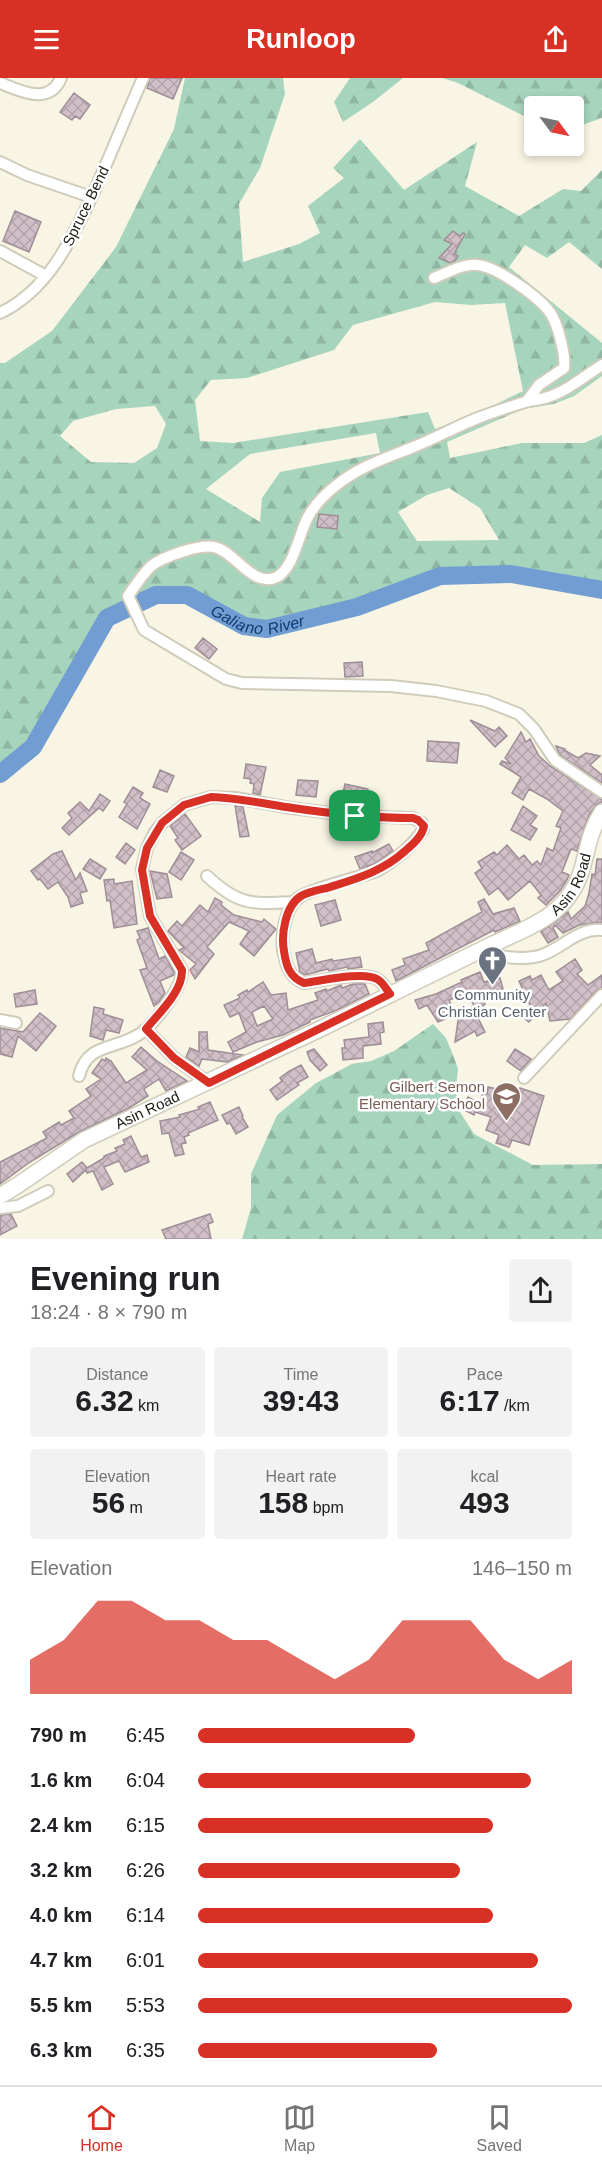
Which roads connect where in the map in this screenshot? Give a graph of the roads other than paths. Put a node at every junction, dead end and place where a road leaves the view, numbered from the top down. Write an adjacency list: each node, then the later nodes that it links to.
1 (61, 78): 3 (street)
2 (143, 78): 5 (street, Spruce Bend)
3 (0, 83)
4 (0, 162): 5 (street)
5 (91, 197): 7 (street, Spruce Bend)
6 (0, 251): 7 (street)
7 (46, 276): 9 (street, Spruce Bend)
8 (434, 278): 11 (street)
9 (0, 313)
10 (602, 365): 11 (street)
11 (527, 401): 12 (street)
12 (602, 792)
13 (602, 812): 17 (main road, Asin Road)
14 (207, 876): 15 (street)
15 (294, 902): 18 (street); 22 (street)
16 (602, 930): 17 (street)
17 (476, 952): 18 (main road, Asin Road)
18 (390, 994): 25 (main road, Asin Road)
19 (602, 995): 24 (street)
20 (0, 1020): 21 (street)
21 (15, 1023)
22 (146, 1029): 23 (street); 25 (street)
23 (79, 1076)
24 (524, 1078)
25 (209, 1083): 27 (main road, Asin Road)
26 (48, 1191): 28 (street)
27 (0, 1196)
28 (0, 1208)

